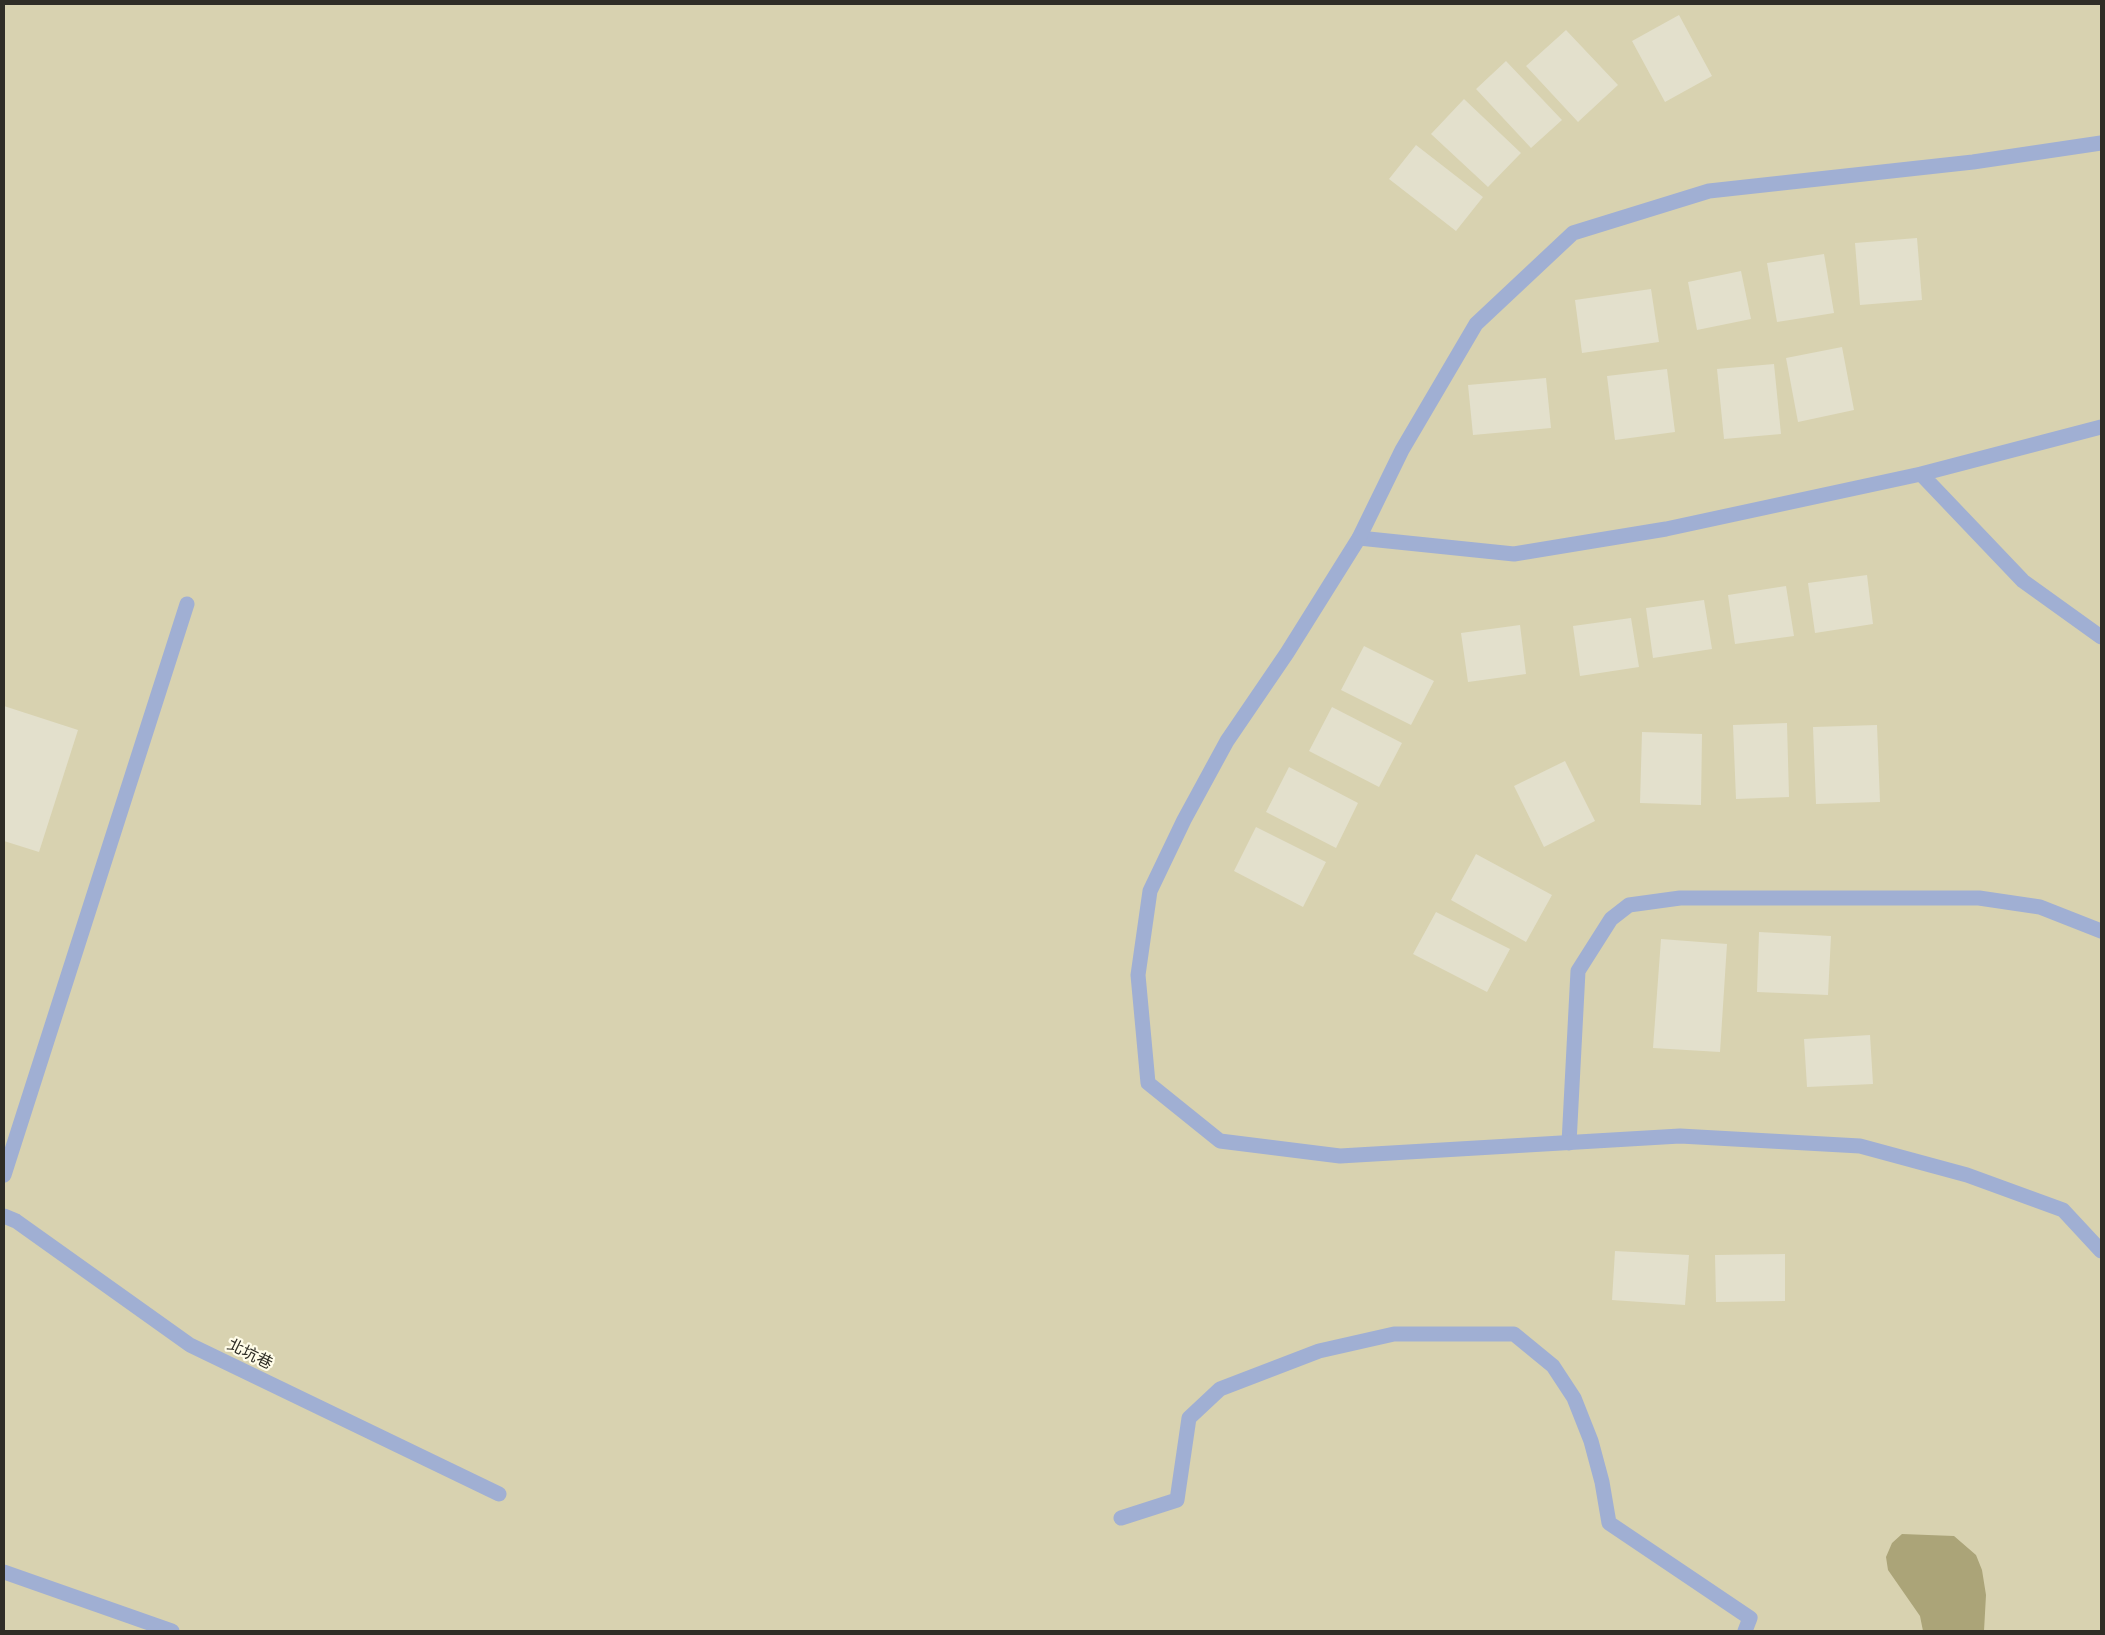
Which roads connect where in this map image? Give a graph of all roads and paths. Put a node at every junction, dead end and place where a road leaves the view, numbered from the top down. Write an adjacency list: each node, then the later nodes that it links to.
1 (2101, 142): 4 (street)
2 (2101, 427): 3 (street)
3 (1921, 474): 4 (street); 6 (street)
4 (1360, 538): 8 (street)
5 (187, 604): 9 (street)
6 (2101, 637)
7 (2101, 931): 8 (street)
8 (1569, 1143): 11 (street)
9 (4, 1175)
10 (4, 1216): 12 (street, 北坑巷)
11 (2101, 1251)
12 (499, 1494)
13 (1121, 1518): 16 (street)
14 (4, 1572): 15 (street)
15 (172, 1631)
16 (1745, 1631)

